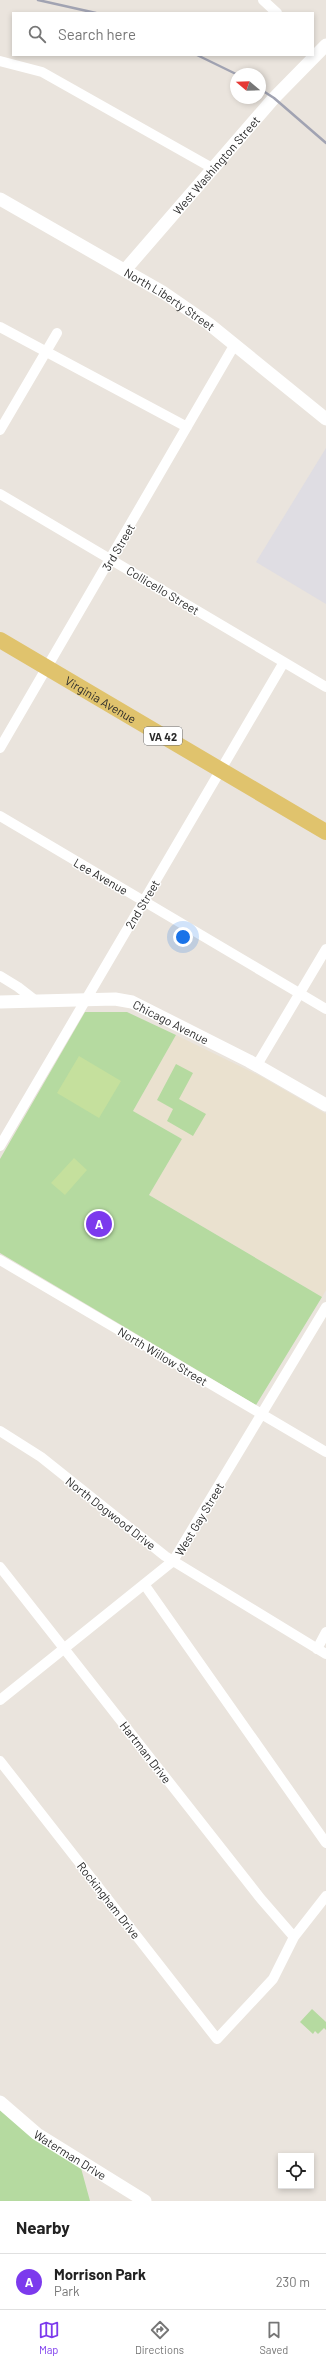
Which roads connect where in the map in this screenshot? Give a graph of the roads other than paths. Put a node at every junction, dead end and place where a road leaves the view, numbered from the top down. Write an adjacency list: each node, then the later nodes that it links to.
1 (263, 0): 2 (street)
2 (276, 12)
3 (312, 56): 5 (street, West Washington Street)
4 (0, 61): 5 (street)
5 (214, 169): 7 (street, West Washington Street)
6 (0, 199): 7 (street, North Liberty Street)
7 (125, 270): 10 (street, North Liberty Street)
8 (0, 327): 11 (street)
9 (57, 333): 11 (street)
10 (235, 344): 12 (street, North Liberty Street); 13 (street, 3rd Street)
11 (45, 351): 13 (street); 14 (street)
12 (325, 416)
13 (187, 426): 16 (street, 3rd Street)
14 (0, 430)
15 (0, 494): 16 (street, Collicello Street)
16 (111, 559): 18 (street, Collicello Street); 19 (street, 3rd Street)
17 (0, 640): 19 (main road, Virginia Avenue / VA 42)
18 (284, 662): 20 (street, Collicello Street); 22 (street, 2nd Street)
19 (48, 668): 21 (street, 3rd Street); 22 (main road, Virginia Avenue / VA 42)
20 (326, 687)
21 (0, 748)
22 (221, 770): 24 (main road, Virginia Avenue / VA 42); 25 (street, 2nd Street)
23 (0, 816): 25 (street, Lee Avenue)
24 (326, 832)
25 (145, 901): 28 (street, Lee Avenue); 29 (street, 2nd Street)
26 (326, 948): 28 (street)
27 (0, 976): 30 (street)
28 (299, 994): 32 (street, Lee Avenue); 33 (street)
29 (84, 1000): 30 (street, Chicago Avenue); 33 (street, Chicago Avenue); 35 (street, 2nd Street)
30 (36, 1001): 31 (street, Chicago Avenue)
31 (0, 1002)
32 (326, 1009)
33 (257, 1065): 34 (street, Chicago Avenue)
34 (326, 1105)
35 (0, 1146)
36 (0, 1260): 38 (street, North Willow Street)
37 (326, 1307): 38 (street, West Gay Street)
38 (261, 1414): 40 (street, North Willow Street); 41 (street, West Gay Street)
39 (0, 1430): 41 (street, North Dogwood Drive)
40 (326, 1452)
41 (173, 1561): 43 (street, West Gay Street); 46 (street, North Dogwood Drive)
42 (0, 1567): 45 (street, Hartman Drive)
43 (144, 1584): 45 (street, West Gay Street); 50 (street)
44 (326, 1632): 46 (street)
45 (64, 1648): 48 (street, West Gay Street); 52 (street, Hartman Drive)
46 (317, 1649): 47 (street, North Dogwood Drive)
47 (326, 1654)
48 (0, 1700)
49 (0, 1761): 52 (street, Rockingham Drive)
50 (326, 1843)
51 (326, 1896): 52 (street)
52 (294, 1936)
53 (0, 2102): 54 (street, Waterman Drive)
54 (145, 2201)

